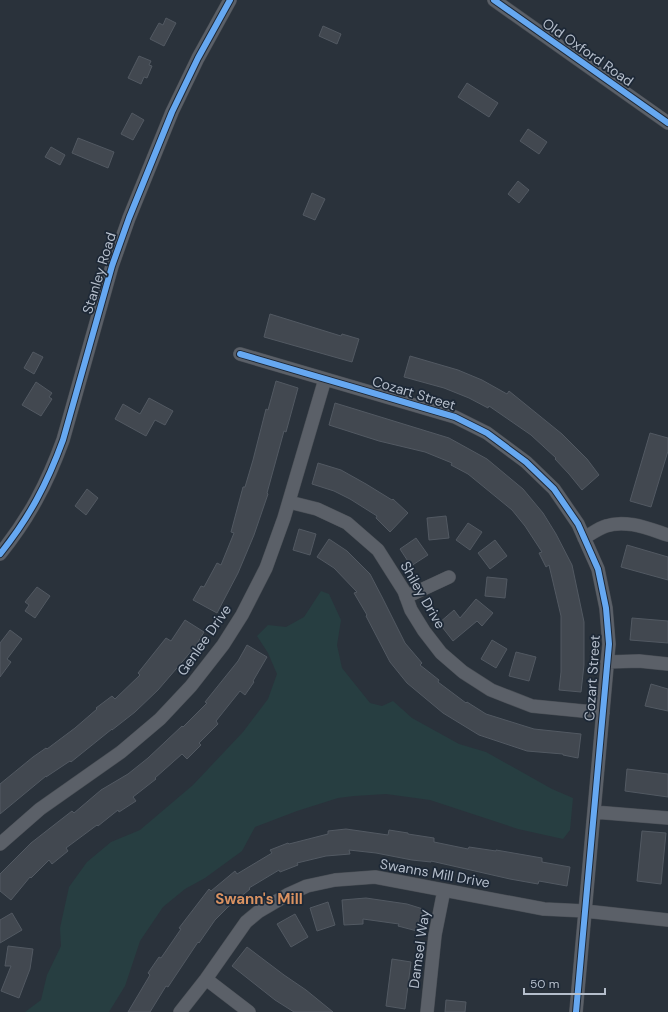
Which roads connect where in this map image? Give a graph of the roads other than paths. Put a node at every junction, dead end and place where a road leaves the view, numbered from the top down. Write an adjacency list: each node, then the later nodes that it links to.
1 (230, 0): 9 (street, Stanley Road)
2 (494, 0): 3 (street, Old Oxford Road)
3 (668, 123)
4 (240, 354): 5 (street, Cozart Street)
5 (325, 378): 6 (street, Genlee Drive); 8 (street, Cozart Street)
6 (289, 502): 11 (street, Shiley Drive); 17 (street, Genlee Drive)
7 (667, 531): 8 (street)
8 (584, 538): 12 (street, Cozart Street)
9 (0, 554)
10 (449, 577): 11 (street)
11 (406, 597): 14 (street, Shiley Drive)
12 (607, 662): 13 (street, Cozart Street); 14 (street, Cozart Street)
13 (668, 664)
14 (602, 713): 15 (street, Cozart Street)
15 (594, 812): 16 (street); 19 (street, Cozart Street)
16 (668, 818)
17 (0, 844)
18 (444, 890): 19 (street, Swanns Mill Drive); 21 (street, Swanns Mill Drive); 24 (street, Damsel Way)
19 (585, 911): 20 (street, Swanns Mill Drive); 25 (street, Cozart Street)
20 (668, 920)
21 (206, 979): 22 (street, Swanns Mill Drive); 23 (street)
22 (180, 1012)
23 (249, 1012)
24 (427, 1012)
25 (576, 1012)

